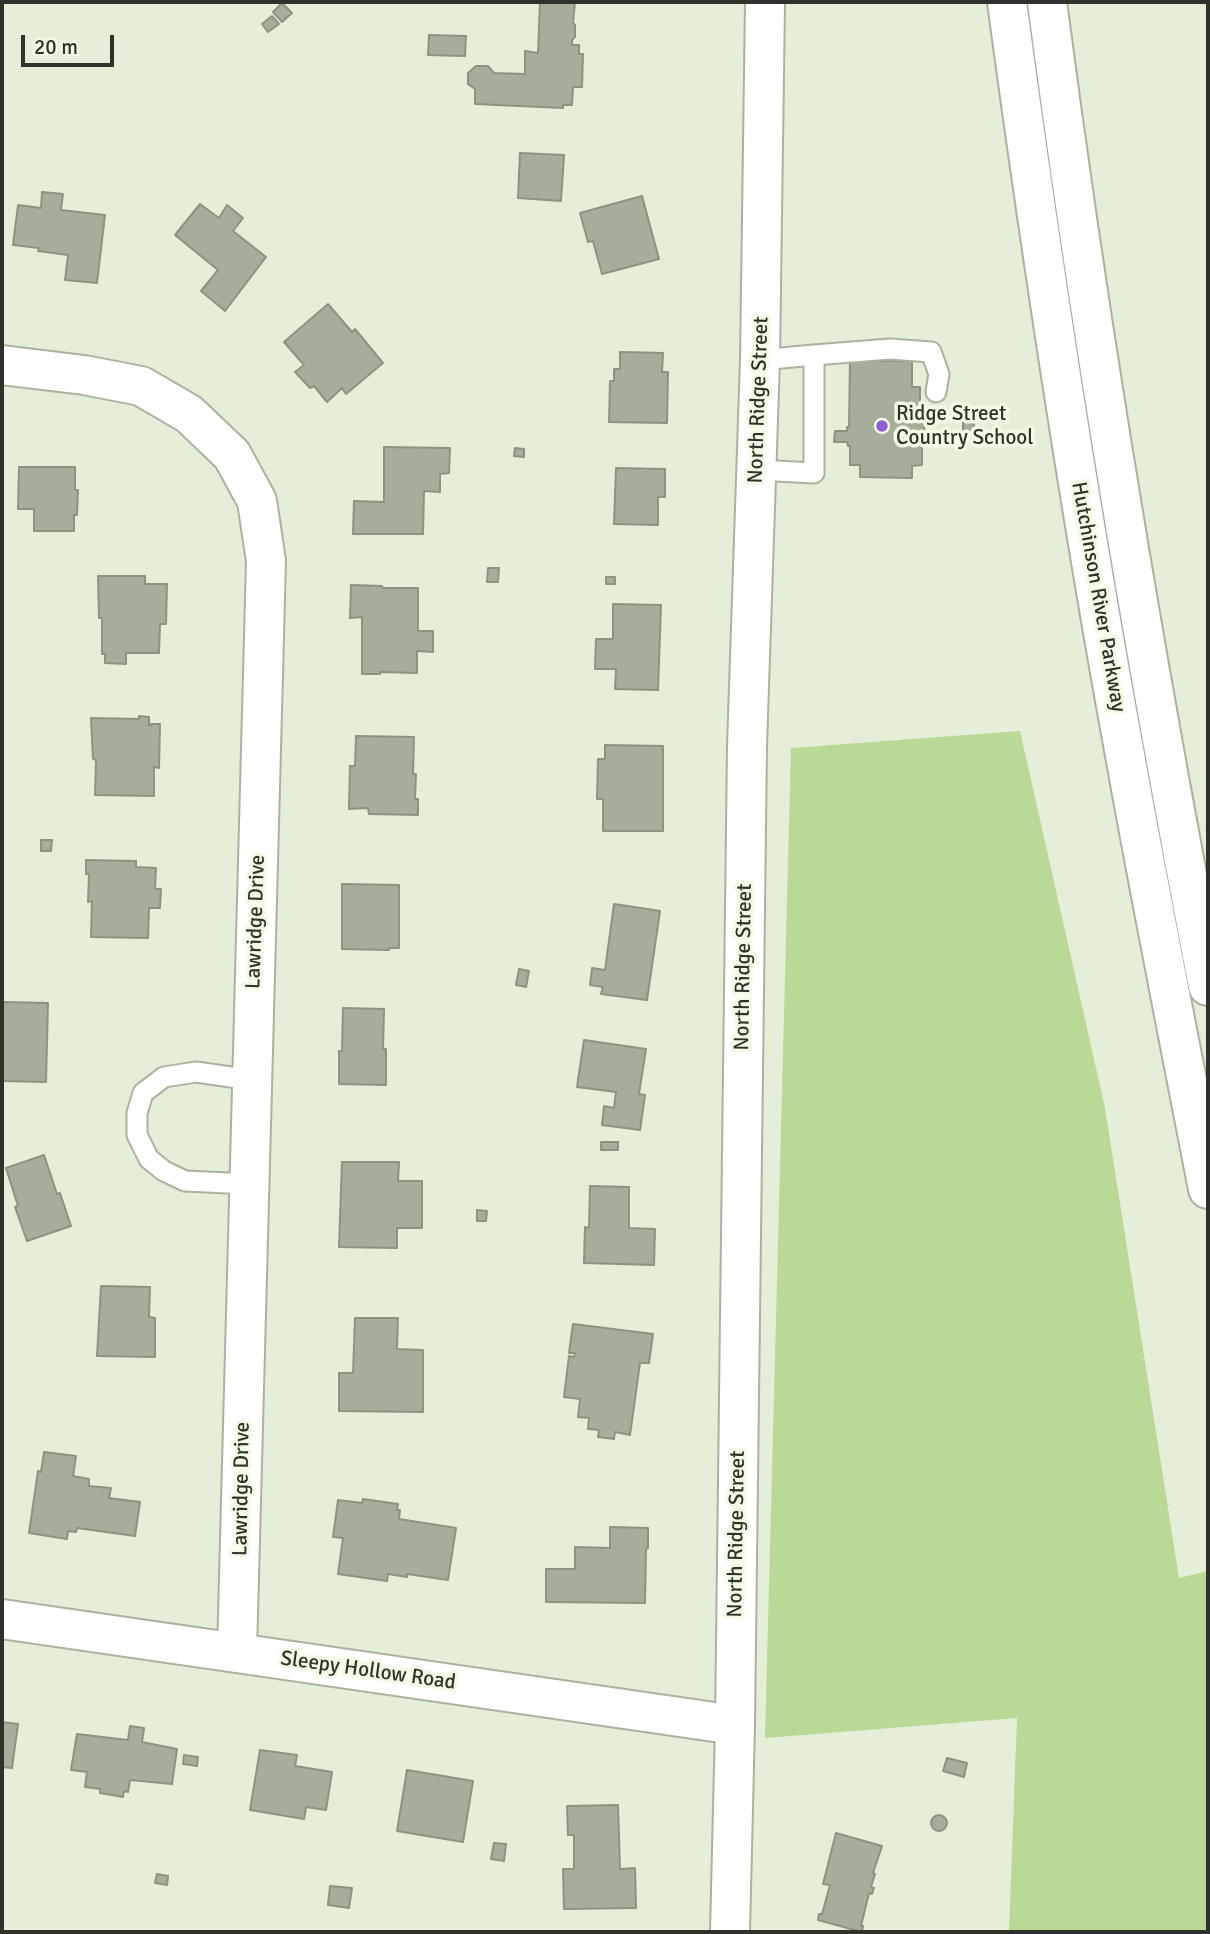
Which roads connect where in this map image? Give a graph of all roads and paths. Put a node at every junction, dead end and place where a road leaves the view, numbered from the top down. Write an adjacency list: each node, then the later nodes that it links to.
1 (765, 2): 5 (main road, North Ridge Street)
2 (1007, 2): 12 (main road, Hutchinson River Parkway)
3 (1047, 2): 9 (main road, Hutchinson River Parkway)
4 (814, 355): 5 (lane); 7 (lane); 8 (lane)
5 (760, 360): 8 (main road, North Ridge Street)
6 (2, 365): 10 (main road, Lawridge Drive)
7 (936, 392)
8 (757, 470): 15 (main road, North Ridge Street)
9 (1208, 986)
10 (252, 1080): 11 (main road, Lawridge Drive); 11 (lane)
11 (250, 1184): 14 (main road, Lawridge Drive)
12 (1208, 1189)
13 (2, 1619): 14 (main road, Sleepy Hollow Road)
14 (237, 1651): 15 (main road, Sleepy Hollow Road)
15 (735, 1725): 16 (main road, North Ridge Street)
16 (730, 1932)

